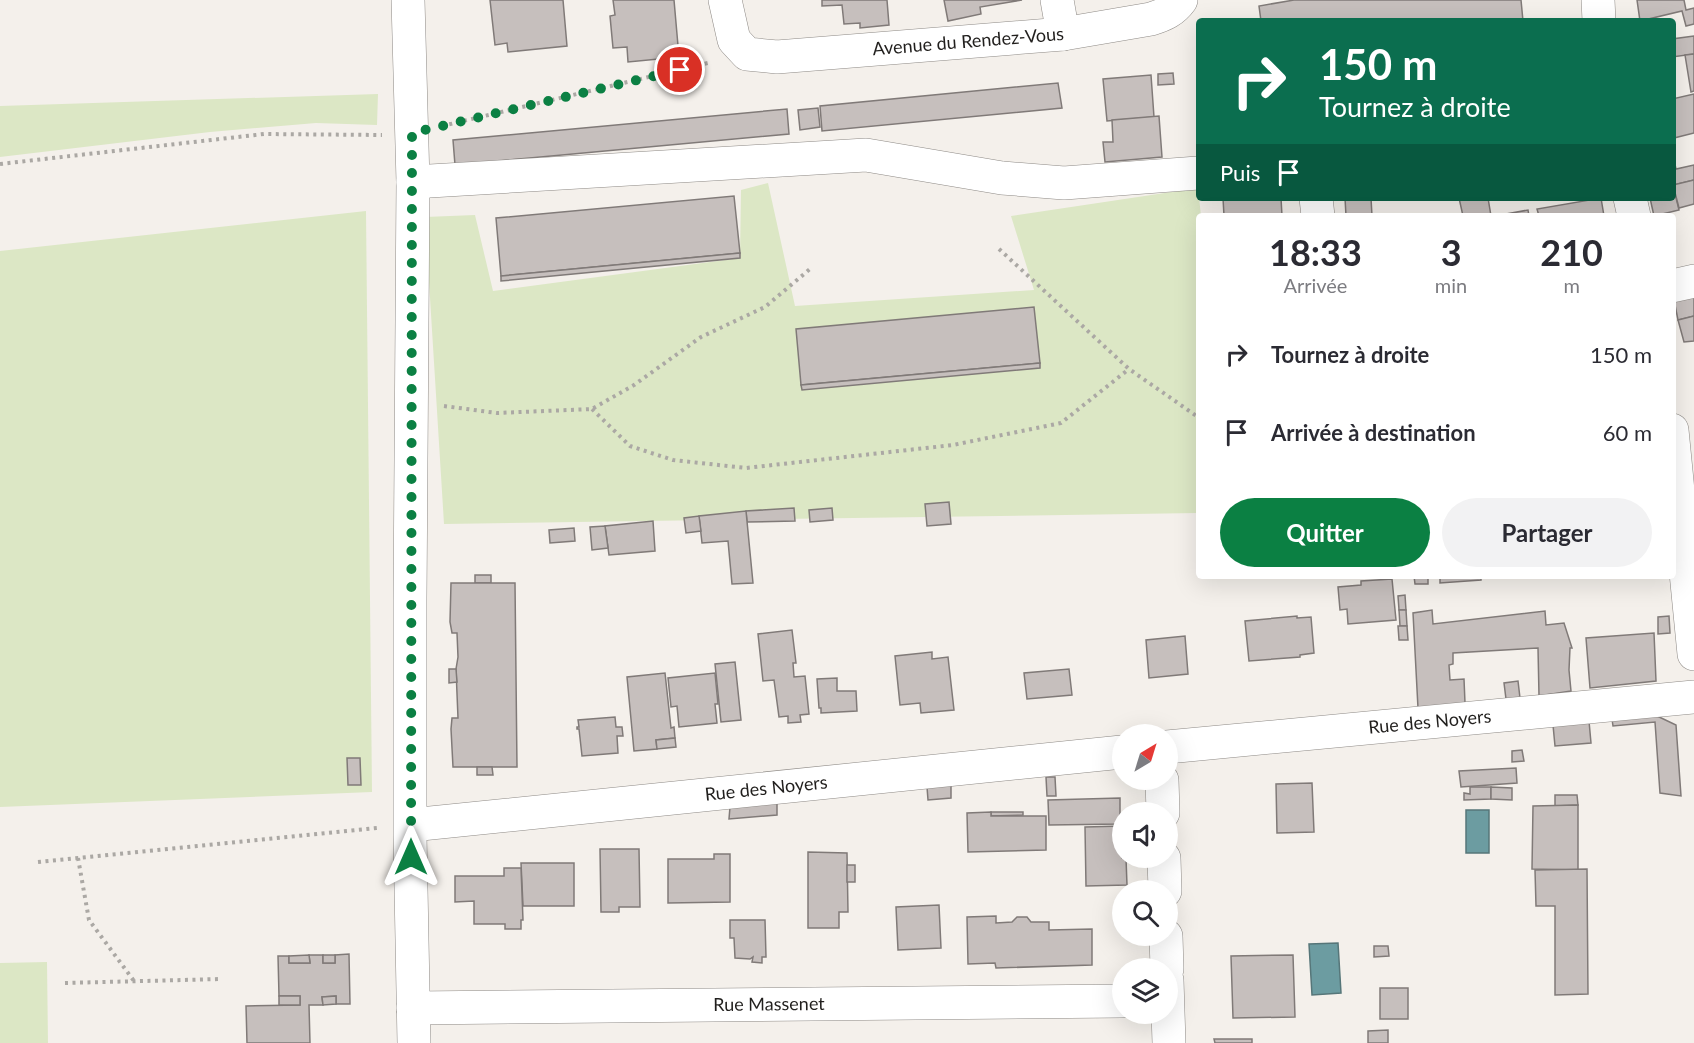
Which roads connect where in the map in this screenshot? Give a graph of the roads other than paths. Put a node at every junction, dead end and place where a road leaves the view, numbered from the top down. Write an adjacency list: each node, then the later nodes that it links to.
1 (408, 0): 9 (street)
2 (725, 0): 7 (street, Avenue du Rendez-Vous)
3 (1057, 0): 7 (street)
4 (1180, 0): 7 (street, Avenue du Rendez-Vous)
5 (1598, 0): 6 (street)
6 (1599, 18)
7 (1063, 34)
8 (1196, 173): 9 (street)
9 (413, 182): 17 (street)
10 (1694, 281): 11 (street)
11 (1676, 285)
12 (1676, 471): 13 (street)
13 (1694, 654)
14 (1694, 697): 15 (street, Rue des Noyers)
15 (1178, 746)
16 (1112, 753): 17 (street, Rue des Noyers)
17 (411, 825): 19 (street)
18 (1112, 1001): 19 (street, Rue Massenet)
19 (413, 1008): 21 (street)
20 (1168, 1024): 22 (street)
21 (414, 1043)
22 (1169, 1043)

